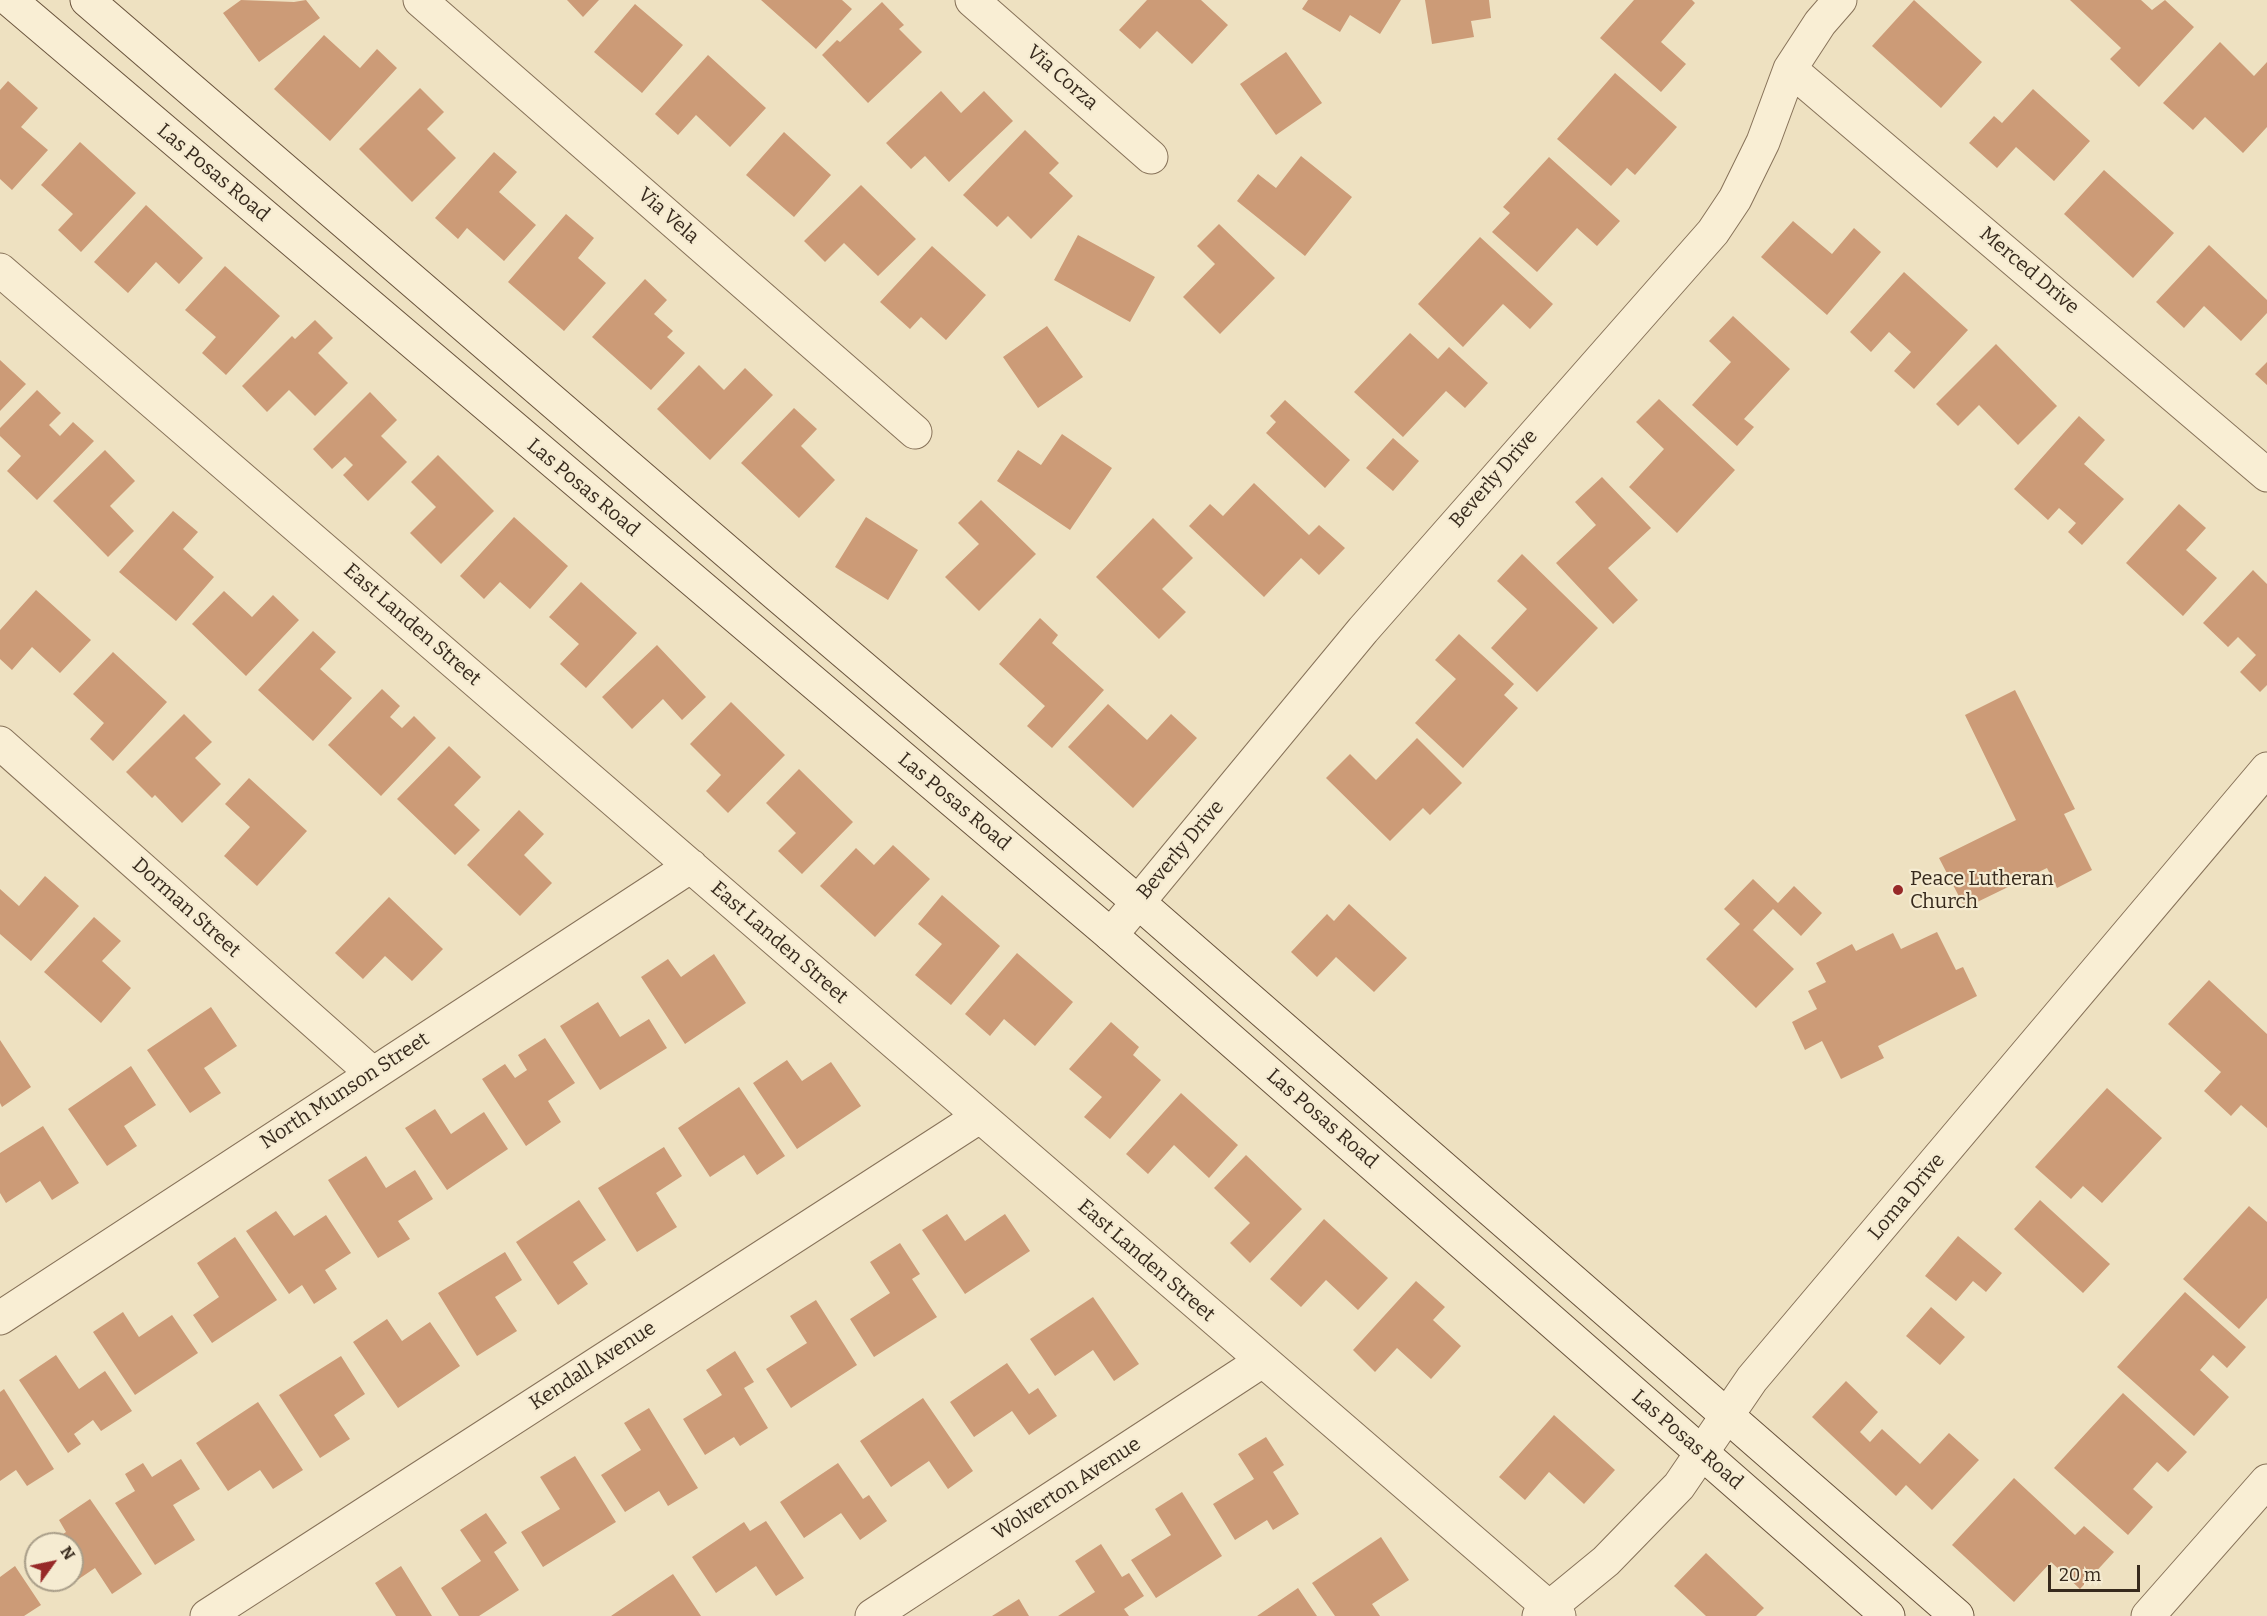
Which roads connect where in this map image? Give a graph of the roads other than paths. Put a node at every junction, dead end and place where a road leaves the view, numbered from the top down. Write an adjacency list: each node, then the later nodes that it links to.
1 (10, 0): 15 (street, Las Posas Road)
2 (87, 0): 14 (street)
3 (420, 0): 9 (street, Via Vela)
4 (972, 0): 7 (street, Via Corza)
5 (1840, 0): 6 (street, Beverly Drive)
6 (1790, 69): 10 (street, Merced Drive); 14 (street, Beverly Drive)
7 (1151, 157)
8 (0, 270): 13 (street, East Landen Street)
9 (915, 432)
10 (2267, 475)
11 (0, 743): 16 (street, Dorman Street)
12 (2267, 769): 20 (street, Loma Drive)
13 (691, 866): 16 (street, North Munson Street); 17 (street, East Landen Street)
14 (1138, 902): 15 (street, Beverly Drive); 20 (street)
15 (1110, 935): 21 (street, Las Posas Road)
16 (372, 1073): 18 (street, North Munson Street)
17 (979, 1117): 19 (street, East Landen Street); 24 (street, Kendall Avenue)
18 (5, 1305)
19 (1262, 1362): 23 (street, East Landen Street); 25 (street, Wolverton Avenue)
20 (1727, 1416): 21 (street, Loma Drive); 27 (street)
21 (1701, 1453): 23 (street, Loma Drive); 26 (street, Las Posas Road)
22 (2267, 1481): 28 (street)
23 (1549, 1614)
24 (207, 1616)
25 (872, 1616)
26 (1888, 1616)
27 (1957, 1616)
28 (2148, 1616)

